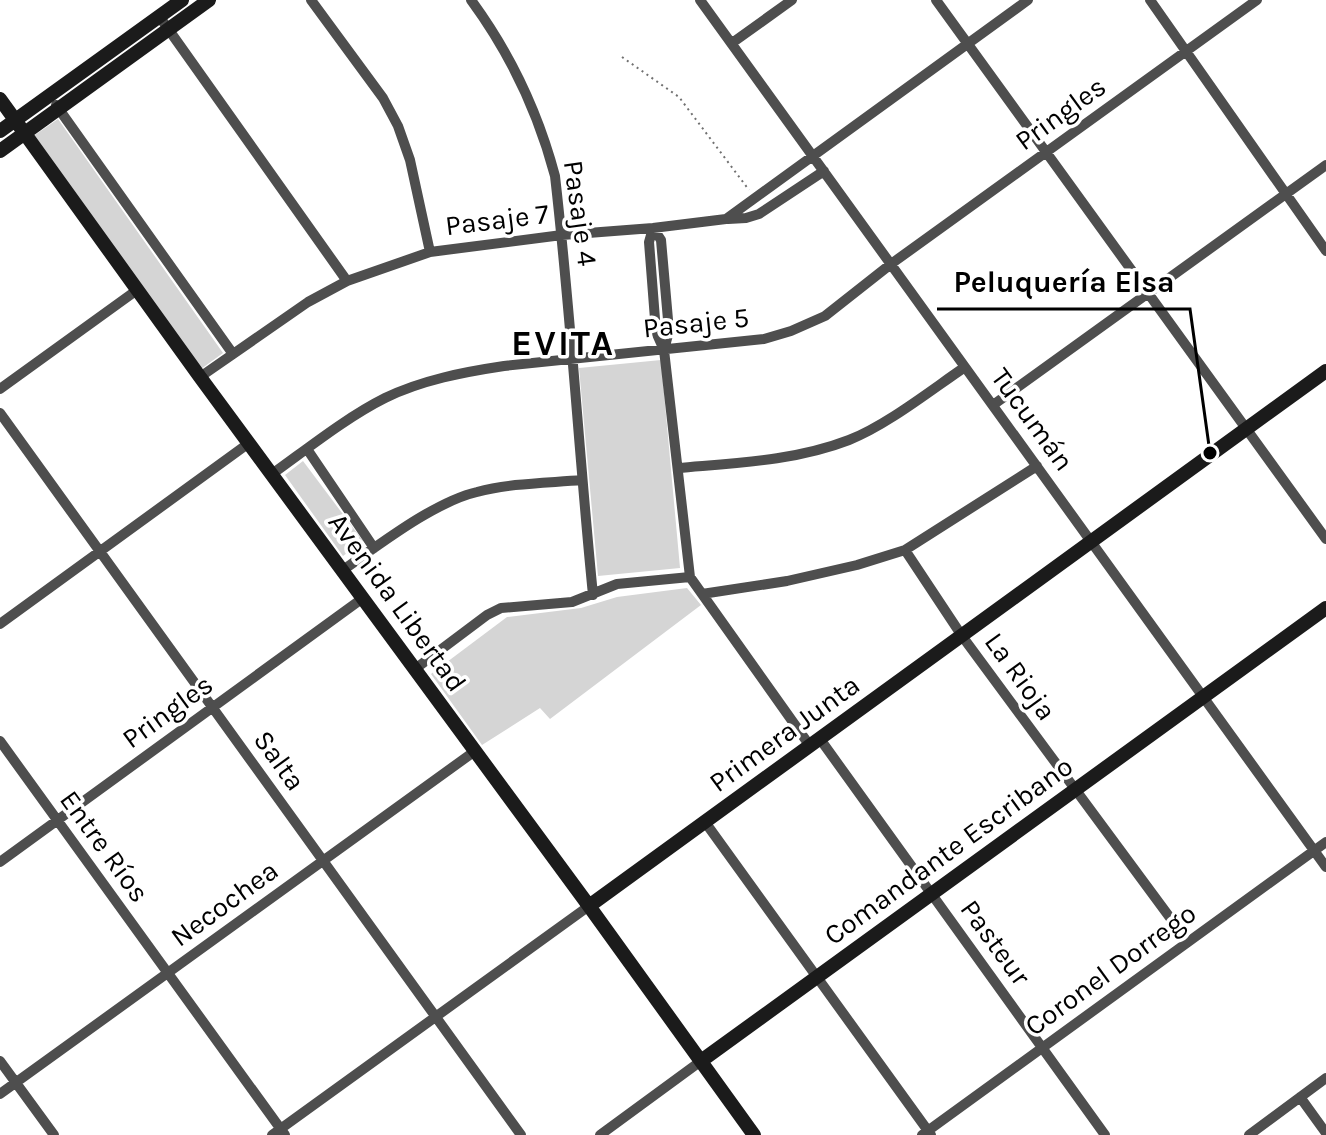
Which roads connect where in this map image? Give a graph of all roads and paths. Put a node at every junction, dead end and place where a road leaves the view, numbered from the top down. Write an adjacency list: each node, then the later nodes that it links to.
1 (209, 0): 12 (main road)
2 (311, 0): 35 (street)
3 (471, 0): 33 (street, Pasaje 4)
4 (700, 0): 14 (street, Tucumán)
5 (792, 0): 14 (street)
6 (936, 0): 15 (street)
7 (1028, 0): 15 (street, Pasaje 7)
8 (1150, 0): 16 (street)
9 (1257, 0): 16 (street, Pringles)
10 (176, 2): 11 (main road); 12 (street)
11 (159, 16): 13 (street); 18 (main road)
12 (184, 18): 13 (main road)
13 (168, 29): 20 (main road); 37 (street)
14 (732, 43): 26 (street, Tucumán)
15 (968, 44): 25 (street); 26 (street, Pasaje 7)
16 (1186, 51): 25 (street, Pringles); 29 (street)
17 (622, 57): 30 (path)
18 (50, 95): 20 (street); 21 (main road)
19 (0, 99): 21 (main road, Avenida Libertad)
20 (59, 109): 23 (main road); 41 (street)
21 (15, 121): 22 (main road); 23 (main road, Avenida Libertad)
22 (0, 131)
23 (24, 134): 24 (main road); 38 (main road, Avenida Libertad)
24 (0, 151)
25 (1046, 152): 36 (street, Pringles); 39 (street)
26 (813, 156): 28 (street, Tucumán); 30 (street, Pasaje 7)
27 (1326, 165): 29 (street)
28 (824, 171): 31 (street); 36 (street, Tucumán)
29 (1286, 194): 34 (street); 39 (street)
30 (754, 198): 31 (street, Pasaje 7)
31 (726, 219): 32 (street, Pasaje 7)
32 (653, 228): 33 (street, Pasaje 7); 40 (street)
33 (562, 235): 35 (street, Pasaje 7); 42 (street, Pasaje 4)
34 (1326, 251)
35 (430, 252): 37 (street, Pasaje 7)
36 (891, 264): 40 (street, Pasaje 5); 43 (street, Tucumán)
37 (347, 281): 41 (street, Pasaje 7)
38 (137, 290): 45 (main road, Avenida Libertad); 46 (street)
39 (1148, 293): 47 (street); 49 (street)
40 (664, 350): 42 (street, Pasaje 5); 53 (street)
41 (233, 354): 45 (street, Pasaje 7)
42 (573, 359): 51 (street, Pasaje 5); 55 (street, Pasaje 4)
43 (965, 367): 47 (street, Tucumán); 53 (street)
44 (1326, 371): 49 (main road, Primera Junta)
45 (200, 377): 50 (main road, Avenida Libertad)
46 (0, 389)
47 (993, 405): 52 (street, Tucumán)
48 (0, 413): 60 (street, Salta)
49 (1246, 429): 56 (street); 57 (main road, Primera Junta)
50 (249, 443): 54 (main road, Avenida Libertad); 60 (street)
51 (307, 449): 54 (street, Pasaje 5); 58 (street)
52 (1037, 466): 57 (street, Tucumán); 59 (street)
53 (678, 468): 62 (street)
54 (272, 474): 61 (main road, Avenida Libertad)
55 (582, 480): 58 (street); 64 (street, Pasaje 4)
56 (1326, 539)
57 (1091, 542): 68 (main road, Primera Junta); 70 (street, Tucumán)
58 (374, 548): 61 (street)
59 (905, 550): 63 (street); 68 (street, La Rioja)
60 (100, 551): 67 (street); 71 (street, Salta)
61 (343, 570): 65 (main road, Avenida Libertad)
62 (690, 577): 63 (street, Pasteur); 64 (street)
63 (702, 594): 73 (street, Pasteur)
64 (593, 595): 69 (street)
65 (363, 598): 69 (main road, Avenida Libertad); 71 (street, Pringles)
66 (1326, 608): 70 (main road, Comandante Escribano)
67 (0, 624)
68 (962, 636): 73 (main road, Primera Junta); 75 (street, La Rioja)
69 (415, 669): 74 (main road, Avenida Libertad)
70 (1203, 697): 75 (main road, Comandante Escribano); 79 (street, Tucumán)
71 (213, 707): 76 (street, Pringles); 80 (street, Salta)
72 (0, 741): 76 (street, Entre Ríos)
73 (815, 742): 77 (main road, Primera Junta); 83 (street, Pasteur)
74 (475, 751): 80 (street, Necochea); 84 (main road, Avenida Libertad)
75 (1075, 790): 83 (main road, Comandante Escribano); 85 (street, La Rioja)
76 (57, 821): 81 (street, Pringles); 86 (street, Entre Ríos)
77 (705, 822): 84 (main road, Primera Junta); 87 (street)
78 (1326, 842): 79 (street, Coronel Dorrego)
79 (1314, 851): 82 (street, Tucumán); 85 (street, Coronel Dorrego)
80 (323, 861): 86 (street, Necochea); 88 (street, Salta)
81 (0, 862)
82 (1326, 867)
83 (932, 894): 87 (main road, Comandante Escribano); 89 (street, Pasteur)
84 (589, 906): 88 (street, Primera Junta); 91 (main road, Avenida Libertad)
85 (1188, 942): 89 (street, Coronel Dorrego)
86 (167, 973): 93 (street, Necochea); 96 (street, Entre Ríos)
87 (817, 977): 91 (main road, Comandante Escribano); 98 (street)
88 (436, 1017): 96 (street, Primera Junta); 100 (street, Salta)
89 (1042, 1048): 98 (street, Coronel Dorrego); 103 (street, Pasteur)
90 (0, 1061): 93 (street)
91 (701, 1061): 101 (street, Comandante Escribano); 102 (main road, Avenida Libertad)
92 (1326, 1078): 95 (street)
93 (16, 1083): 94 (street, Necochea); 99 (street)
94 (0, 1094)
95 (1300, 1097): 97 (street); 104 (street)
96 (279, 1133)
97 (1326, 1133)
98 (927, 1134)
99 (54, 1135)
100 (521, 1135)
101 (600, 1135)
102 (754, 1135)
103 (1105, 1135)
104 (1249, 1135)

